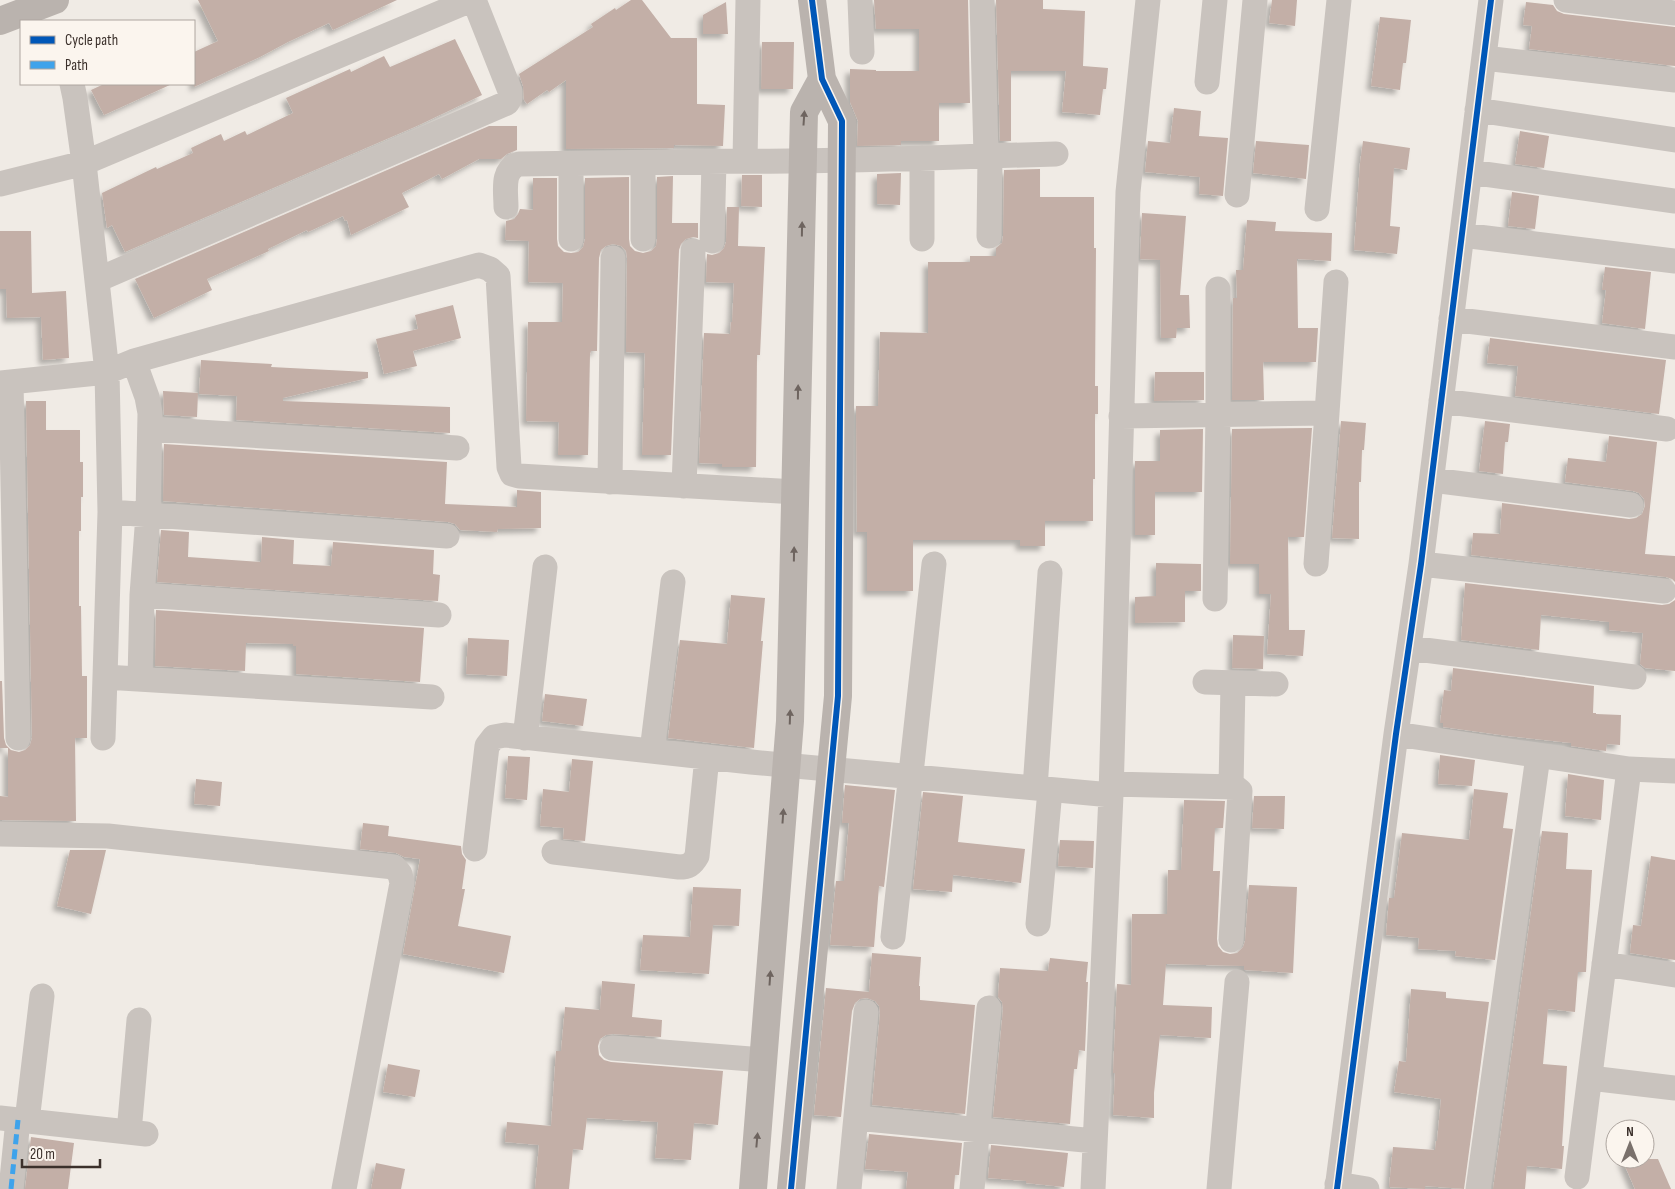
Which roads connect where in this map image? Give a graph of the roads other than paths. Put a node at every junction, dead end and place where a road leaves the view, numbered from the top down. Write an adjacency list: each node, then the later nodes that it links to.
1 (472, 0): 29 (street); 46 (street)
2 (748, 0): 26 (street)
3 (812, 0): 17 (street)
4 (860, 0): 15 (street)
5 (982, 0): 24 (street)
6 (1148, 0): 57 (street)
7 (1215, 0): 19 (street)
8 (1256, 0): 35 (street)
9 (1339, 0): 38 (street)
10 (1491, 0): 16 (street)
11 (1566, 0): 13 (street)
12 (48, 6): 14 (street)
13 (1675, 13)
14 (0, 20)
15 (862, 52)
16 (1484, 58): 18 (street); 21 (street)
17 (822, 79): 27 (street, one-way to 17); 28 (street)
18 (1675, 80)
19 (1207, 82)
20 (72, 85): 29 (street)
21 (1477, 110): 22 (street); 33 (street)
22 (1675, 140)
23 (1056, 154): 24 (street)
24 (988, 156): 25 (street); 40 (street)
25 (922, 158): 28 (street); 43 (street)
26 (744, 161): 27 (street); 30 (street)
27 (804, 161): 28 (street); 64 (street, one-way to 27)
28 (843, 161): 95 (street)
29 (84, 162): 34 (street); 46 (street)
30 (714, 162): 31 (street); 63 (street)
31 (643, 163): 32 (street); 42 (street)
32 (571, 164): 37 (street); 41 (street)
33 (1470, 172): 36 (street); 39 (street)
34 (0, 184)
35 (1237, 195)
36 (1675, 201)
37 (506, 207)
38 (1317, 209)
39 (1462, 235): 45 (street); 49 (street)
40 (989, 236)
41 (571, 239)
42 (643, 239)
43 (922, 239)
44 (613, 258): 62 (street)
45 (1675, 261)
46 (97, 280): 52 (street)
47 (1336, 282): 55 (street)
48 (1218, 289): 56 (street)
49 (1451, 319): 50 (street); 54 (street)
50 (1675, 347)
51 (134, 361): 52 (street); 58 (street); 62 (street)
52 (107, 372): 53 (street); 66 (street)
53 (6, 382): 88 (street)
54 (1441, 401): 59 (street); 61 (street)
55 (1326, 413): 56 (street); 70 (street)
56 (1218, 414): 57 (street); 77 (street)
57 (1122, 416): 101 (street)
58 (150, 429): 60 (street); 67 (street)
59 (1667, 429)
60 (457, 448)
61 (1432, 480): 65 (street); 71 (street)
62 (610, 482): 63 (street)
63 (684, 486): 64 (street)
64 (796, 492): 94 (street, one-way to 64)
65 (1631, 505)
66 (110, 512): 67 (street); 80 (street)
67 (148, 515): 68 (street); 76 (street)
68 (447, 536)
69 (934, 564): 98 (street)
70 (1316, 564)
71 (1421, 564): 75 (street); 79 (street)
72 (545, 567): 90 (street)
73 (1050, 573): 100 (street)
74 (672, 582): 91 (street)
75 (1664, 592)
76 (142, 595): 78 (street); 82 (street)
77 (1215, 599)
78 (439, 615)
79 (1409, 648): 81 (street); 87 (street)
80 (104, 676): 82 (street); 89 (street)
81 (1634, 676)
82 (140, 679): 86 (street)
83 (1205, 682): 84 (street)
84 (1233, 683): 85 (street); 99 (street)
85 (1276, 684)
86 (432, 697)
87 (1396, 734): 92 (street); 124 (street)
88 (18, 738)
89 (103, 738)
90 (525, 738): 91 (street); 103 (street)
91 (652, 751): 93 (street)
92 (1538, 756): 96 (street); 134 (street)
93 (707, 757): 94 (street); 104 (street)
94 (786, 765): 95 (street); 116 (street, one-way to 94)
95 (832, 769): 98 (street); 128 (street)
96 (1629, 769): 97 (street); 108 (street)
97 (1675, 771)
98 (910, 777): 100 (street); 106 (street)
99 (1231, 787): 101 (street); 107 (street)
100 (1042, 789): 101 (street); 105 (street)
101 (1112, 789): 122 (street)
102 (0, 834): 126 (street)
103 (476, 849)
104 (554, 852)
105 (1038, 924)
106 (893, 937)
107 (1231, 940)
108 (1604, 964): 109 (street); 117 (street)
109 (1675, 975)
110 (1237, 982): 132 (street)
111 (42, 996): 120 (street)
112 (989, 1008): 121 (street)
113 (866, 1012): 119 (street)
114 (139, 1020): 120 (street)
115 (612, 1048): 116 (street)
116 (764, 1060): 127 (street, one-way to 116)
117 (1590, 1078): 118 (street); 123 (street)
118 (1675, 1088)
119 (856, 1118): 121 (street); 129 (street)
120 (15, 1119): 125 (street)
121 (978, 1130): 122 (street); 130 (street)
122 (1095, 1141): 131 (street)
123 (1577, 1177)
124 (1337, 1186): 133 (street)
125 (11, 1189)
126 (344, 1189)
127 (752, 1189)
128 (791, 1189)
129 (849, 1189)
130 (972, 1189)
131 (1093, 1189)
132 (1219, 1189)
133 (1367, 1189)
134 (1478, 1189)

